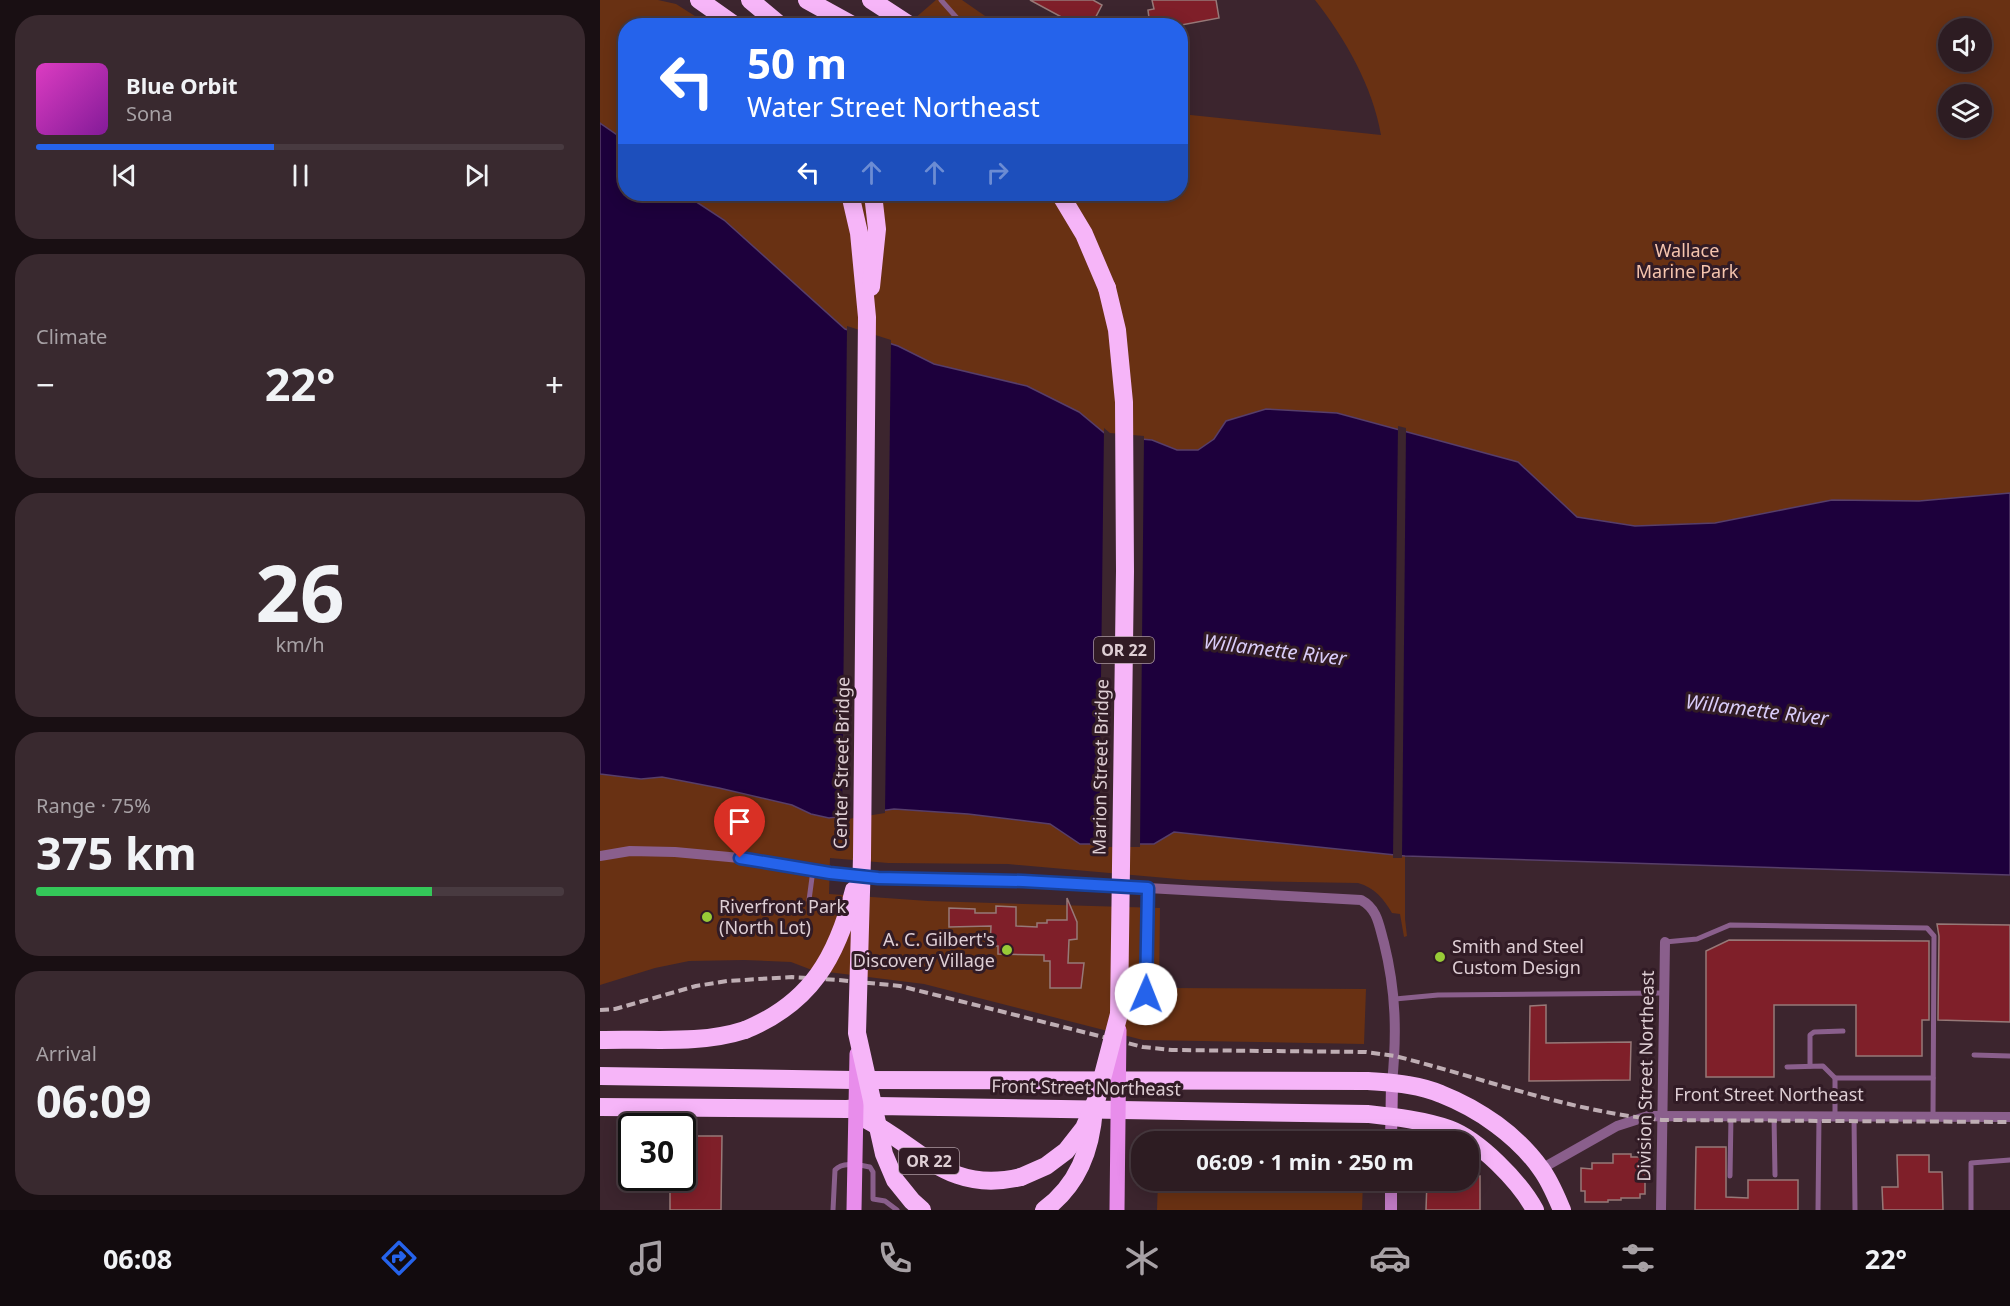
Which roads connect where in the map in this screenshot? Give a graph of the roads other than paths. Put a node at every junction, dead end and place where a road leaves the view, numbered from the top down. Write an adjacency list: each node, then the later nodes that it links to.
1 (699, 0): 6 (highway)
2 (750, 0): 7 (highway)
3 (807, 0): 8 (highway)
4 (871, 0): 9 (highway)
5 (940, 0): 10 (lane)
6 (725, 18)
7 (771, 18)
8 (840, 18)
9 (899, 18)
10 (957, 18)
11 (852, 201): 14 (highway, Center Street Bridge)
12 (874, 201): 14 (highway, Center Street Bridge)
13 (1064, 201): 24 (highway, Marion Street Bridge / OR 22, bridge)
14 (867, 317): 16 (highway, Center Street Bridge)
15 (600, 856): 17 (street)
16 (862, 857): 26 (highway, Center Street Bridge, bridge); 27 (highway, bridge)
17 (813, 870): 18 (street); 19 (lane)
18 (1148, 888): 22 (street); 23 (street)
19 (809, 900)
20 (1665, 942): 21 (street, Division Street Northeast); 34 (lane)
21 (1664, 993): 22 (lane); 39 (street, Division Street Northeast)
22 (1395, 999): 35 (street)
23 (1143, 1008)
24 (1119, 1014): 37 (highway, OR 22, bridge); 60 (main road, Marion Street Bridge, bridge)
25 (1843, 1031): 31 (lane)
26 (857, 1033): 56 (main road, Center Street Bridge, bridge); 58 (highway, bridge)
27 (600, 1040)
28 (1974, 1055): 29 (lane)
29 (2010, 1056)
30 (1787, 1066): 31 (lane)
31 (1810, 1066): 33 (lane)
32 (600, 1076): 35 (highway, Front Street Northeast)
33 (1835, 1078): 34 (lane); 43 (lane)
34 (1933, 1078): 46 (lane)
35 (1392, 1083): 45 (street); 51 (highway, Front Street Northeast)
36 (600, 1107): 37 (highway, Front Street Northeast / OR 22)
37 (847, 1109): 38 (highway, Front Street Northeast)
38 (1094, 1109): 45 (highway, Front Street Northeast); 59 (highway)
39 (1662, 1116): 40 (street, Front Street Northeast); 51 (street, Front Street Northeast); 64 (street, Division Street Northeast)
40 (1731, 1116): 41 (street, Front Street Northeast); 53 (lane)
41 (1774, 1116): 42 (street, Front Street Northeast); 52 (lane)
42 (1819, 1116): 43 (street, Front Street Northeast); 65 (lane)
43 (1835, 1116): 44 (street, Front Street Northeast)
44 (1854, 1116): 46 (street, Front Street Northeast); 66 (lane)
45 (1392, 1117): 48 (street); 50 (highway, Front Street Northeast)
46 (1933, 1117): 47 (street, Front Street Northeast)
47 (2010, 1117)
48 (1391, 1131)
49 (2010, 1160): 67 (lane)
50 (1497, 1163): 51 (highway); 62 (highway, Front Street Northeast)
51 (1541, 1169): 63 (highway, Front Street Northeast)
52 (1775, 1175)
53 (1730, 1176)
54 (1391, 1191): 61 (street)
55 (833, 1210): 57 (lane)
56 (854, 1210)
57 (897, 1210)
58 (922, 1210)
59 (1044, 1210)
60 (1117, 1210)
61 (1391, 1210)
62 (1535, 1210)
63 (1562, 1210)
64 (1661, 1210)
65 (1818, 1210)
66 (1855, 1210)
67 (1971, 1210)

